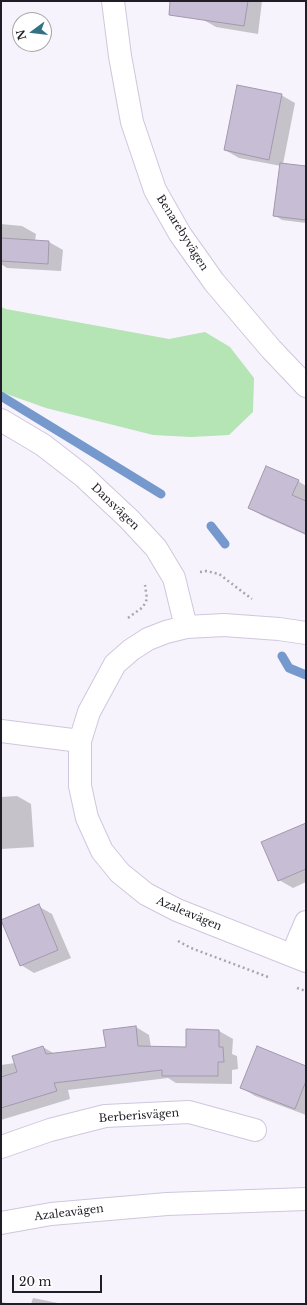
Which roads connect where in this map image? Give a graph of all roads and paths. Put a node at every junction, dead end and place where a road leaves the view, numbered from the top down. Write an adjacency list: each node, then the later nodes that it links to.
1 (113, 1): 2 (street, Benarebyvägen)
2 (306, 386)
3 (1, 420): 4 (street, Dansvägen)
4 (174, 578): 5 (path); 6 (path); 7 (street, Dansvägen)
5 (256, 600)
6 (122, 622)
7 (186, 627): 8 (street, Azaleavägen); 10 (street, Azaleavägen)
8 (306, 633)
9 (1, 731): 10 (street)
10 (80, 742): 13 (street, Azaleavägen)
11 (306, 922): 13 (street)
12 (172, 938): 14 (path)
13 (299, 958)
14 (272, 979)
15 (292, 986): 16 (path)
16 (306, 991)
17 (255, 1130): 18 (street, Berberisvägen)
18 (1, 1147)
19 (306, 1199): 20 (street, Azaleavägen)
20 (1, 1223)

